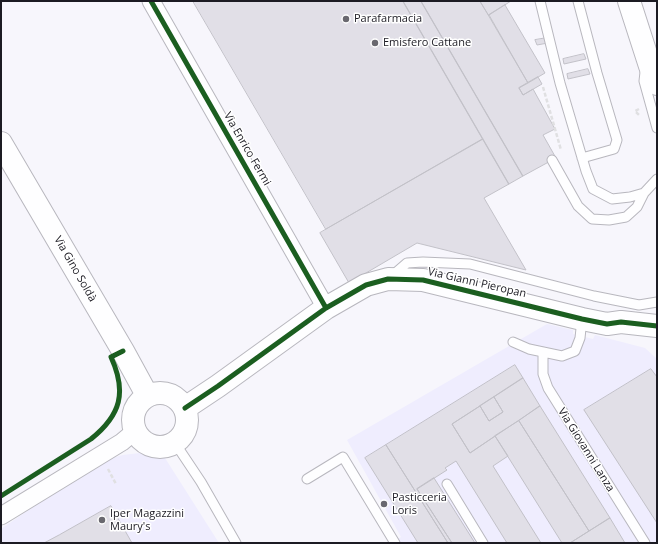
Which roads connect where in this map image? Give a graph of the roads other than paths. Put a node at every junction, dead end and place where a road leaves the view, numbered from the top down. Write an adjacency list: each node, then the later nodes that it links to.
1 (151, 1): 14 (street, Via Enrico Fermi)
2 (540, 1): 8 (lane)
3 (578, 1): 8 (lane)
4 (629, 1): 5 (street)
5 (655, 71): 6 (lane)
6 (657, 128)
7 (1, 143): 21 (street, Via Gino Soldà)
8 (582, 158): 11 (lane)
9 (552, 160): 11 (lane)
10 (657, 179): 11 (lane)
11 (644, 193)
12 (388, 279): 13 (lane); 14 (street, Via Gianni Pieropan); 15 (street, Via Gianni Pieropan)
13 (657, 302)
14 (326, 308): 22 (street, Via Gianni Pieropan)
15 (582, 319): 16 (street, Via Gianni Pieropan); 20 (lane)
16 (606, 324): 17 (street, Via Gianni Pieropan); 18 (street, Via Gianni Pieropan)
17 (657, 326)
18 (657, 340)
19 (513, 342): 20 (lane)
20 (543, 352): 31 (lane, Via Giovanni Lanza)
21 (147, 395): 22 (street); 23 (street)
22 (185, 408): 24 (street)
23 (135, 431): 24 (street); 27 (street)
24 (175, 443): 28 (lane)
25 (307, 479): 29 (lane)
26 (447, 484): 30 (lane)
27 (1, 516)
28 (236, 543)
29 (395, 543)
30 (482, 543)
31 (645, 543)

